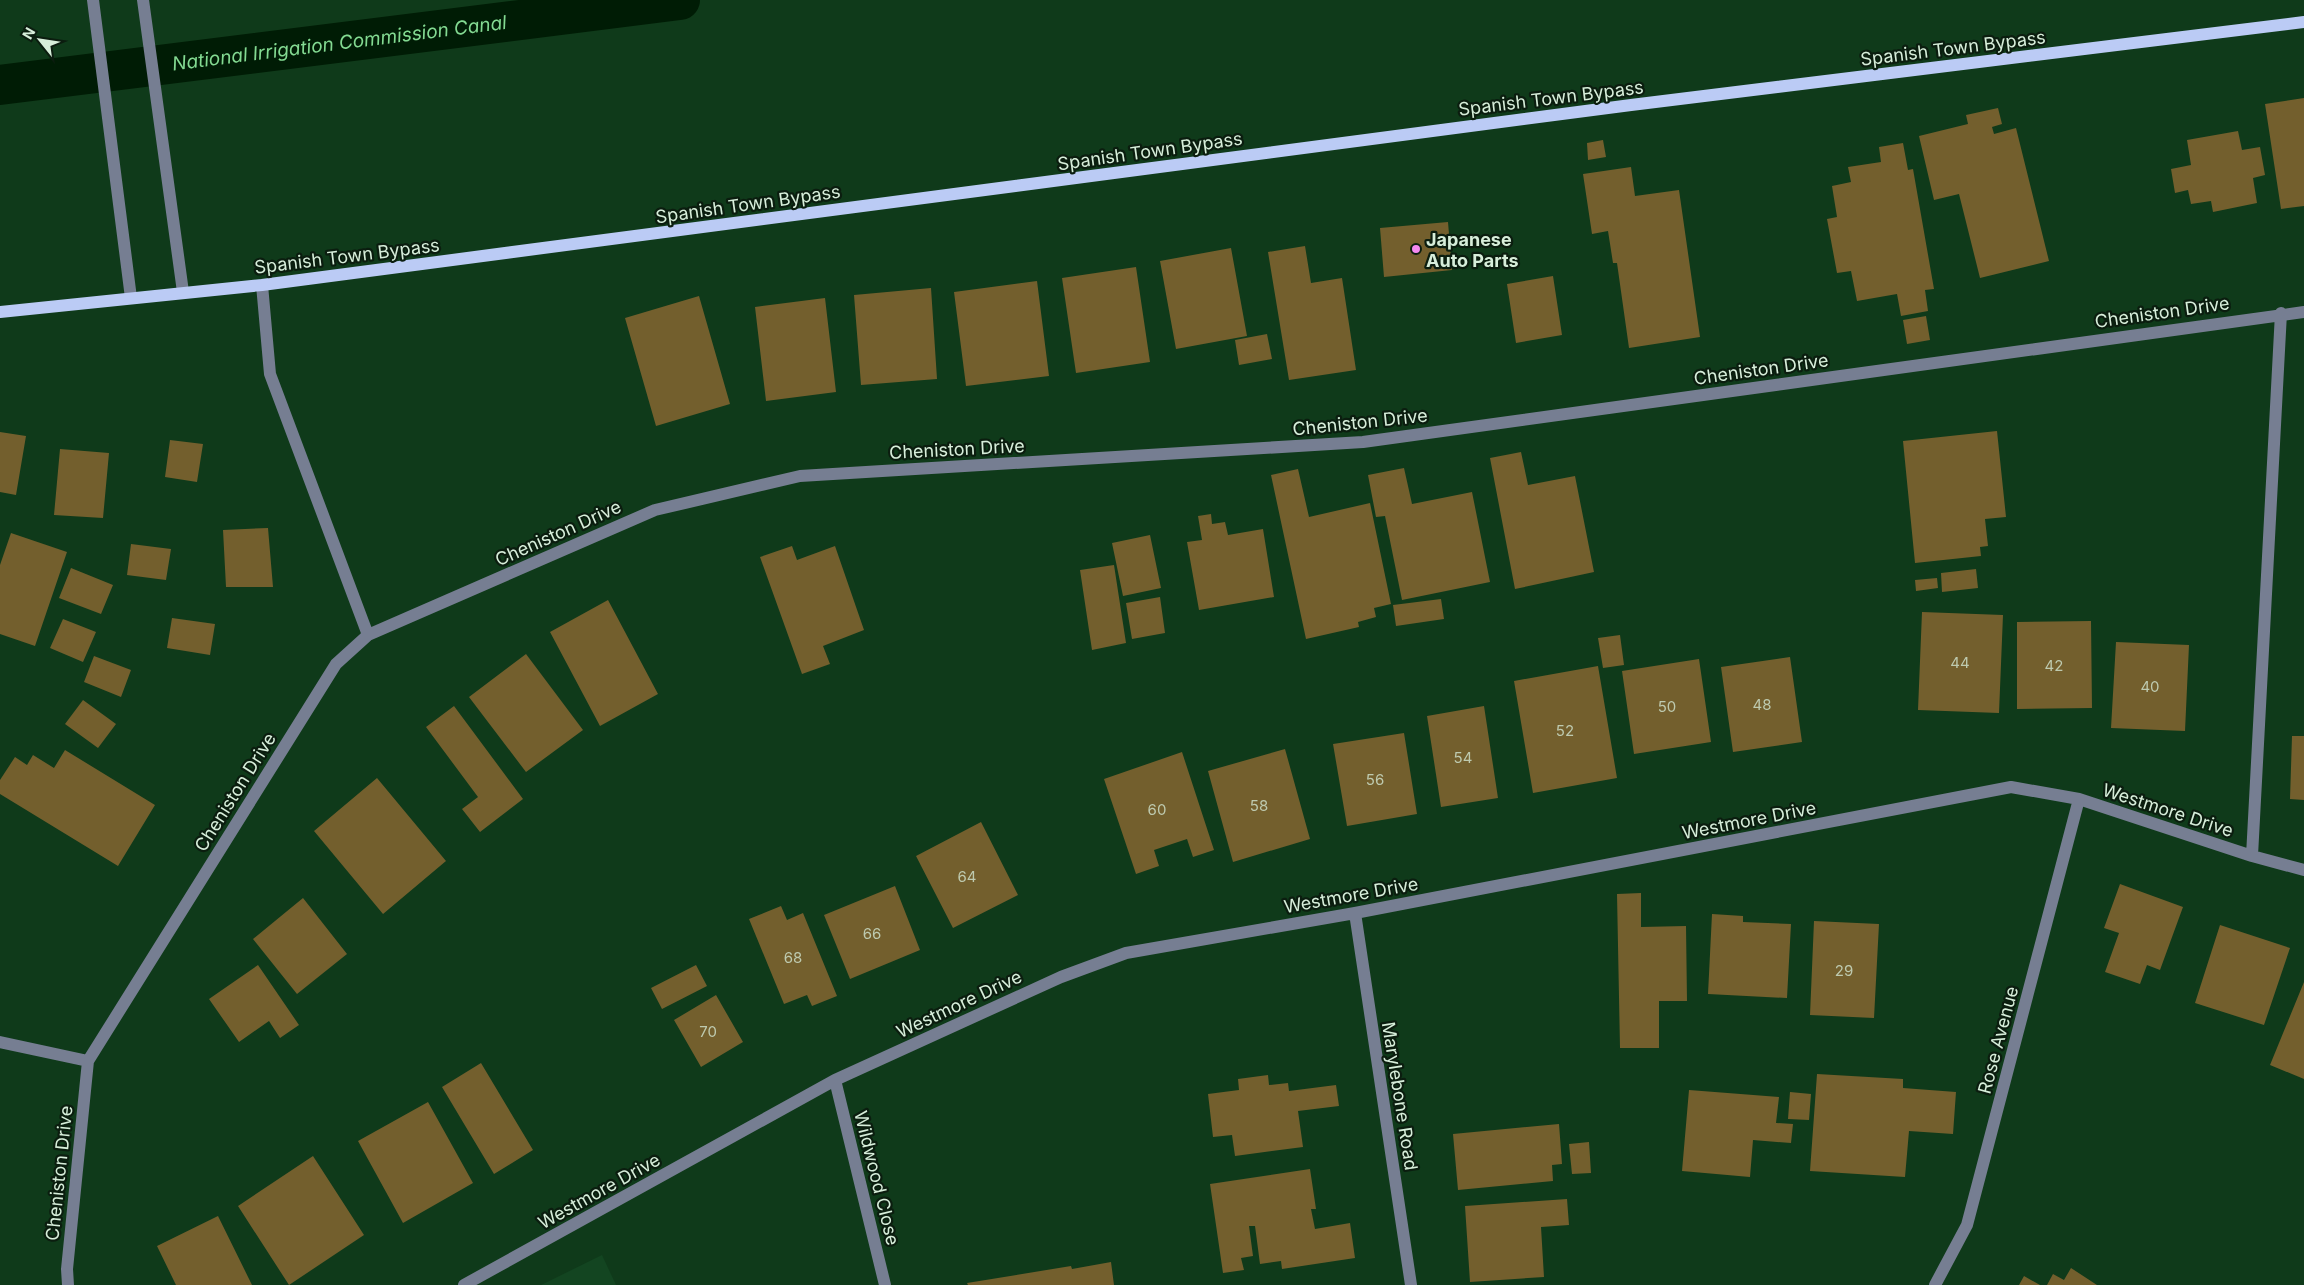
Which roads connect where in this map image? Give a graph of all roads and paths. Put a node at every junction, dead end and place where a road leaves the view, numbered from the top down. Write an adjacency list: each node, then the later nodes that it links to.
1 (93, 0): 6 (street)
2 (143, 0): 5 (street)
3 (2304, 22): 4 (main road, Spanish Town Bypass)
4 (262, 285): 5 (main road, Spanish Town Bypass); 10 (street)
5 (182, 292): 6 (main road, Spanish Town Bypass)
6 (131, 298): 7 (main road, Spanish Town Bypass)
7 (0, 312)
8 (2304, 312): 9 (street, Cheniston Drive)
9 (2281, 313): 10 (street, Cheniston Drive); 12 (street)
10 (368, 635): 16 (street, Cheniston Drive)
11 (2079, 799): 12 (street, Westmore Drive); 14 (street, Westmore Drive); 22 (street, Rose Avenue)
12 (2252, 856): 13 (street, Westmore Drive)
13 (2304, 870)
14 (1355, 912): 17 (street, Westmore Drive); 21 (street, Marylebone Road)
15 (0, 1042): 16 (street)
16 (88, 1061): 18 (street, Cheniston Drive)
17 (835, 1080): 19 (street, Westmore Drive); 20 (street, Wildwood Close)
18 (68, 1285)
19 (464, 1285)
20 (885, 1285)
21 (1411, 1285)
22 (1935, 1285)

